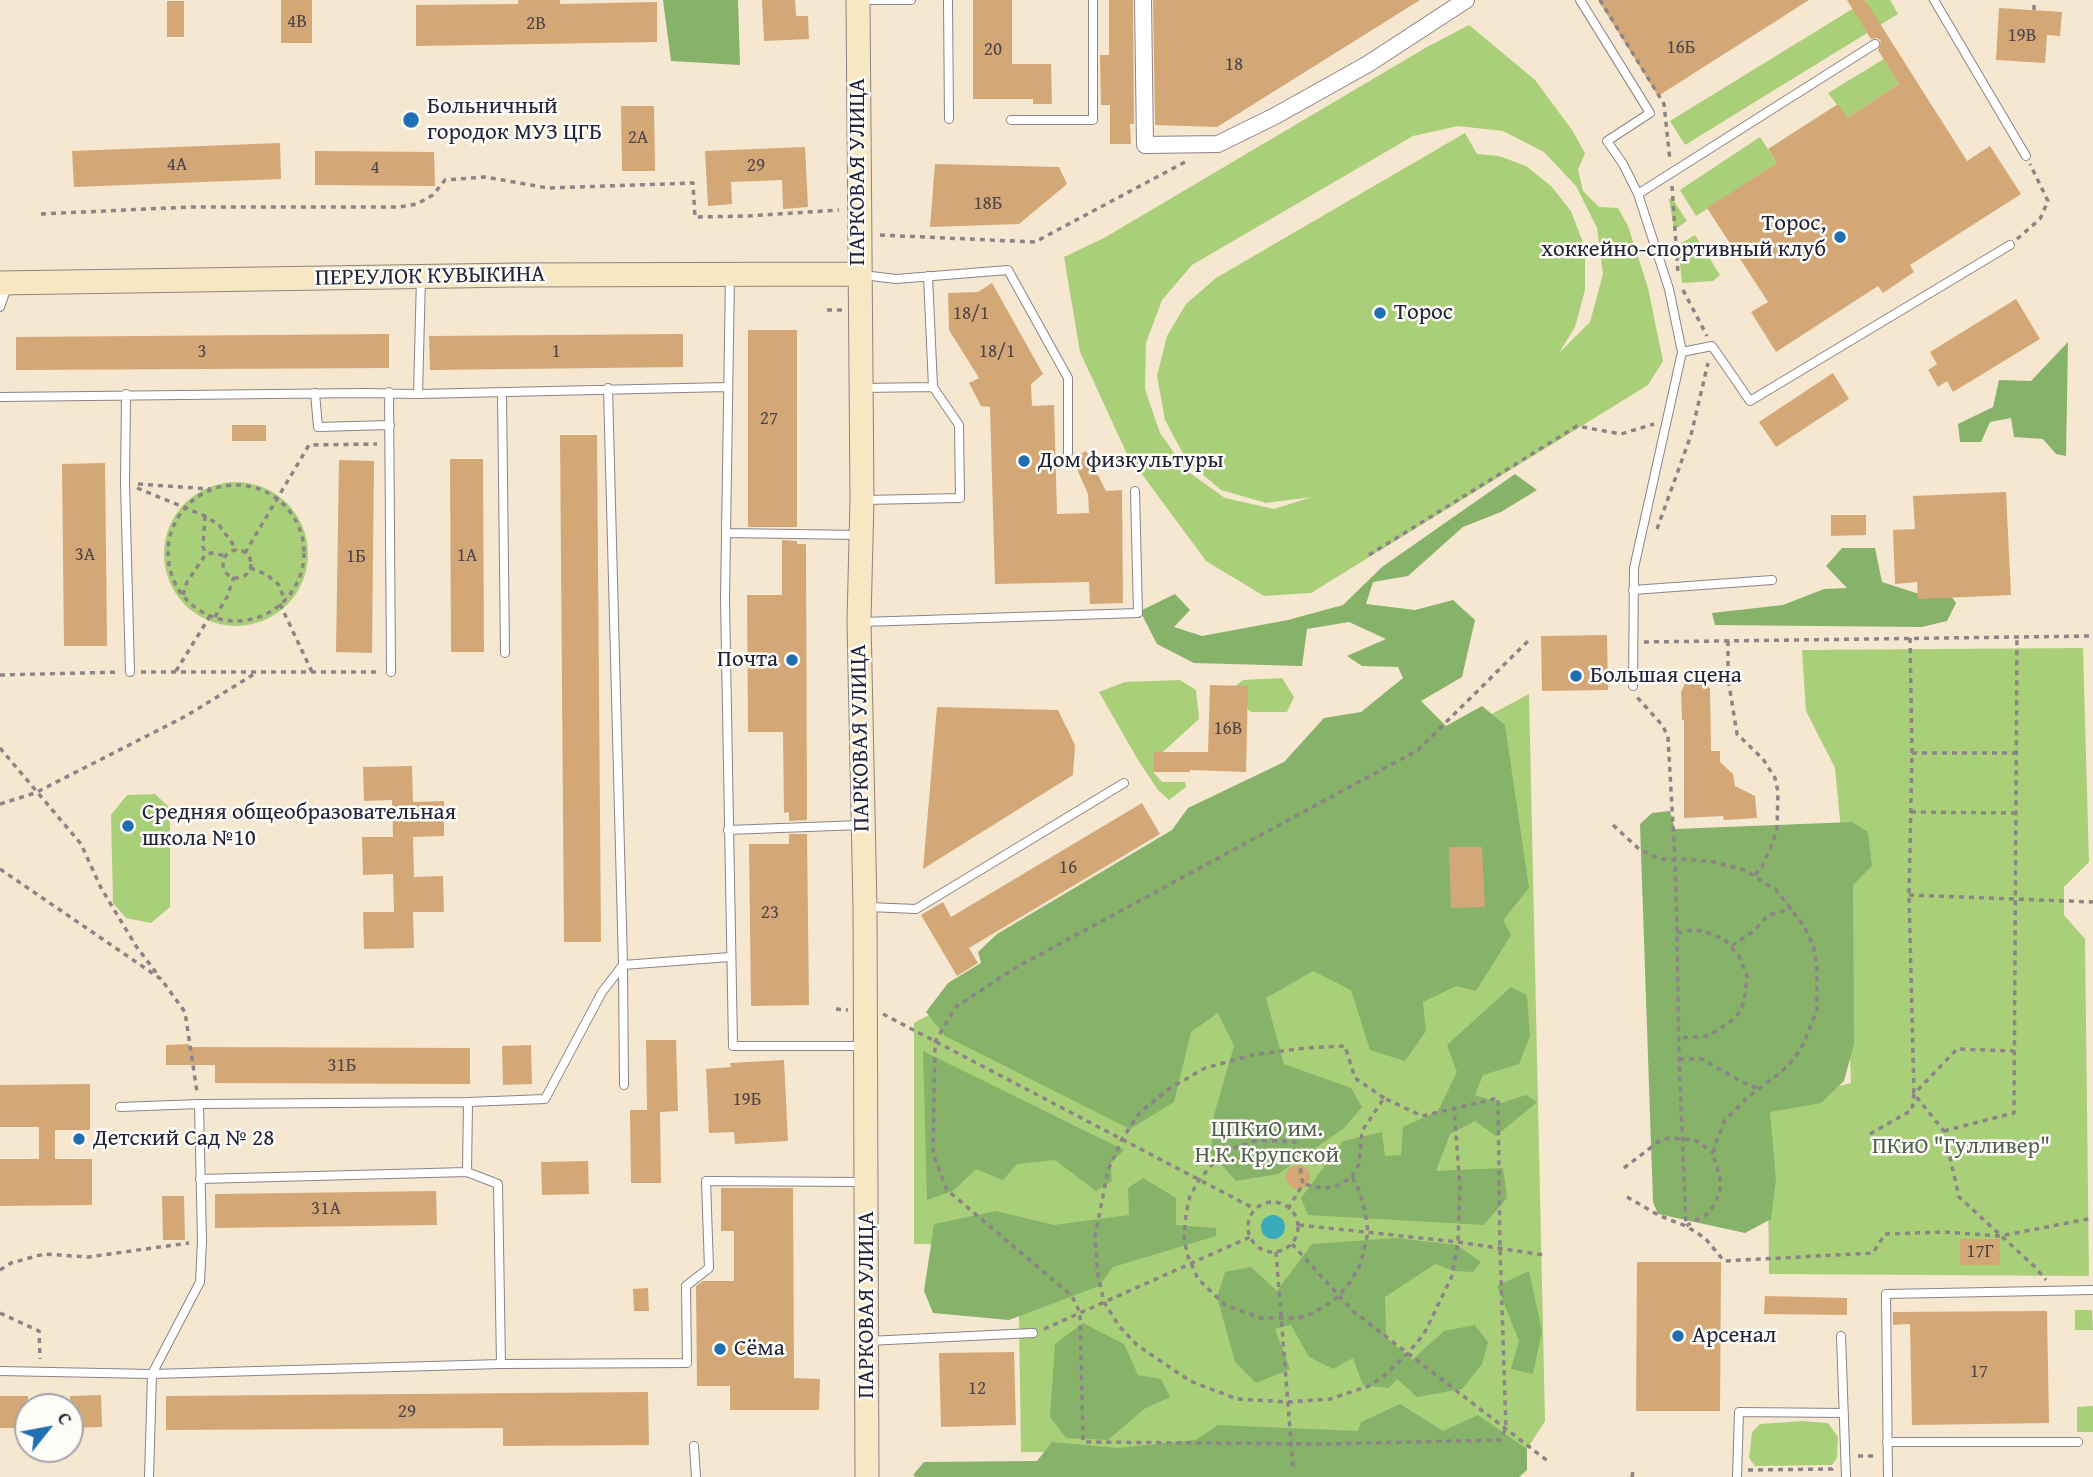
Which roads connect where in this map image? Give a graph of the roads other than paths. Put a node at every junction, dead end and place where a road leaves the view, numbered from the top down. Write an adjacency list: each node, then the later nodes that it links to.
1 (860, 0): 2 (lane); 15 (main road, ПАРКОВАЯ УЛИЦА)
2 (911, 0)
3 (948, 0): 10 (lane)
4 (1093, 0): 11 (lane)
5 (1143, 0): 6 (street)
6 (1466, 0)
7 (1580, 0): 13 (lane)
8 (1938, 2): 12 (lane)
9 (1875, 44): 13 (lane)
10 (949, 119)
11 (1012, 120)
12 (2026, 156)
13 (1638, 194): 21 (lane)
14 (2010, 245): 21 (lane)
15 (859, 274): 16 (main road, ПЕРЕУЛОК КУВЫКИНА); 17 (lane); 25 (main road, ПАРКОВАЯ УЛИЦА)
16 (730, 275): 18 (main road, ПЕРЕУЛОК КУВЫКИНА); 22 (lane)
17 (928, 276): 23 (lane); 33 (lane)
18 (421, 278): 19 (main road, ПЕРЕУЛОК КУВЫКИНА); 30 (lane)
19 (4, 283): 20 (lane)
20 (0, 307)
21 (1682, 352): 39 (lane)
22 (728, 387): 24 (lane); 36 (lane)
23 (933, 387): 25 (lane); 35 (lane)
24 (608, 388): 28 (lane); 50 (lane)
25 (862, 388): 35 (main road, ПАРКОВАЯ УЛИЦА)
26 (389, 392): 27 (lane); 30 (lane); 32 (lane)
27 (315, 393): 29 (lane); 32 (lane)
28 (502, 393): 30 (lane); 41 (lane)
29 (126, 394): 31 (lane); 42 (lane)
30 (418, 394)
31 (0, 397)
32 (390, 425): 43 (lane)
33 (1068, 453)
34 (1135, 491): 40 (lane)
35 (862, 500): 37 (main road, ПАРКОВАЯ УЛИЦА)
36 (727, 533): 37 (lane); 47 (lane)
37 (861, 535): 40 (main road, ПАРКОВАЯ УЛИЦА)
38 (1772, 580): 39 (lane)
39 (1633, 590): 44 (lane)
40 (859, 621): 46 (main road, ПАРКОВАЯ УЛИЦА)
41 (505, 653)
42 (130, 672)
43 (391, 672)
44 (1633, 686)
45 (1124, 783): 48 (lane)
46 (863, 825): 47 (lane); 48 (main road, ПАРКОВАЯ УЛИЦА)
47 (727, 830): 49 (lane)
48 (865, 907): 51 (main road, ПАРКОВАЯ УЛИЦА)
49 (730, 957): 50 (lane); 51 (lane)
50 (624, 965): 52 (lane); 53 (lane)
51 (866, 1046): 58 (main road, ПАРКОВАЯ УЛИЦА)
52 (624, 1085)
53 (468, 1102): 54 (lane); 56 (lane)
54 (199, 1104): 55 (lane); 57 (lane)
55 (120, 1107)
56 (467, 1172): 57 (lane); 63 (lane)
57 (200, 1179): 65 (lane)
58 (867, 1182): 62 (main road, ПАРКОВАЯ УЛИЦА); 63 (lane)
59 (2093, 1290): 67 (lane)
60 (1033, 1334): 62 (lane)
61 (1841, 1336): 66 (lane)
62 (866, 1341): 73 (main road, ПАРКОВАЯ УЛИЦА)
63 (501, 1364): 65 (lane)
64 (0, 1371): 65 (lane)
65 (152, 1374): 71 (lane)
66 (1844, 1413): 70 (lane); 74 (lane)
67 (1887, 1442): 68 (lane); 75 (lane)
68 (2078, 1442)
69 (694, 1446): 72 (lane)
70 (1737, 1474)
71 (149, 1477)
72 (696, 1477)
73 (867, 1477)
74 (1846, 1477)
75 (1888, 1477)

